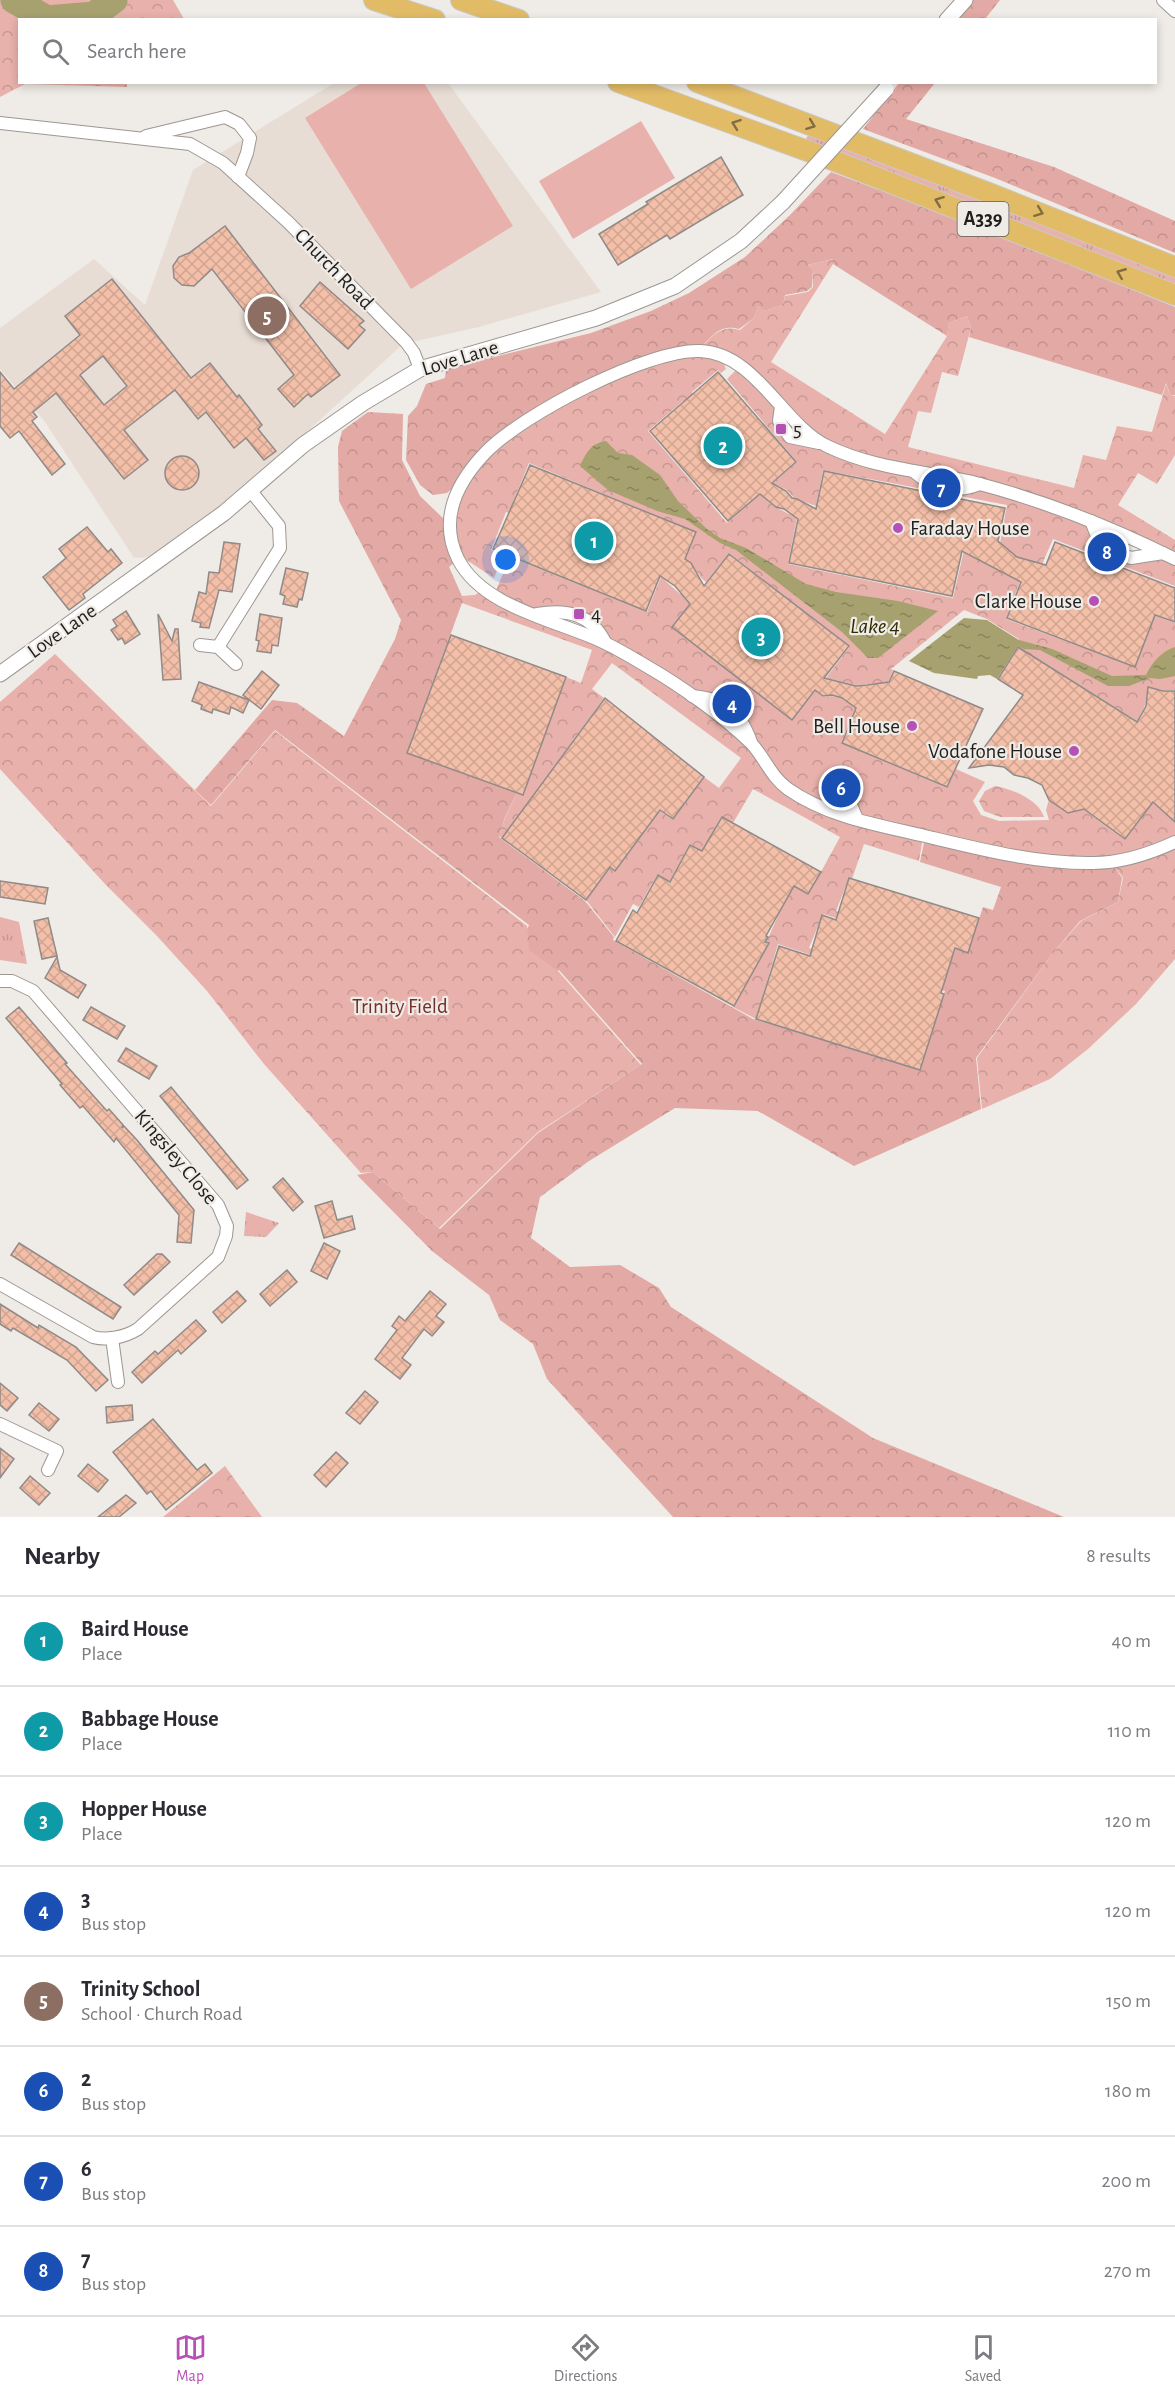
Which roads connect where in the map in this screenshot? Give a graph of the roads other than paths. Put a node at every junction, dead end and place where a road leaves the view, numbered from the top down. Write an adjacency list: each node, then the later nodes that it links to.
1 (374, 0): 6 (highway)
2 (461, 0): 7 (highway)
3 (964, 0): 8 (street)
4 (1163, 0): 5 (street)
5 (1175, 11)
6 (429, 18)
7 (513, 18)
8 (949, 18)
9 (624, 84): 16 (highway, A339, one-way to 9)
10 (702, 84): 15 (highway, A339, one-way to 15)
11 (889, 86): 17 (street, Love Lane, bridge)
12 (0, 123): 13 (street, Church Road)
13 (136, 139): 14 (street, Church Road); 14 (street, Church Road)
14 (238, 177): 17 (street, Church Road)
15 (1175, 267)
16 (1175, 295)
17 (420, 369): 18 (street, Love Lane)
18 (250, 490): 22 (street); 24 (street, Love Lane)
19 (1091, 521): 20 (street); 20 (street); 26 (street)
20 (1169, 556)
21 (200, 645): 22 (street)
22 (218, 647): 23 (street)
23 (236, 664)
24 (0, 674)
25 (828, 781): 26 (street)
26 (857, 819): 27 (street)
27 (1175, 842)
28 (0, 981): 30 (street, Kingsley Close)
29 (0, 1284): 30 (street)
30 (112, 1338): 31 (street)
31 (118, 1382)
32 (0, 1424): 33 (street)
33 (48, 1470)

